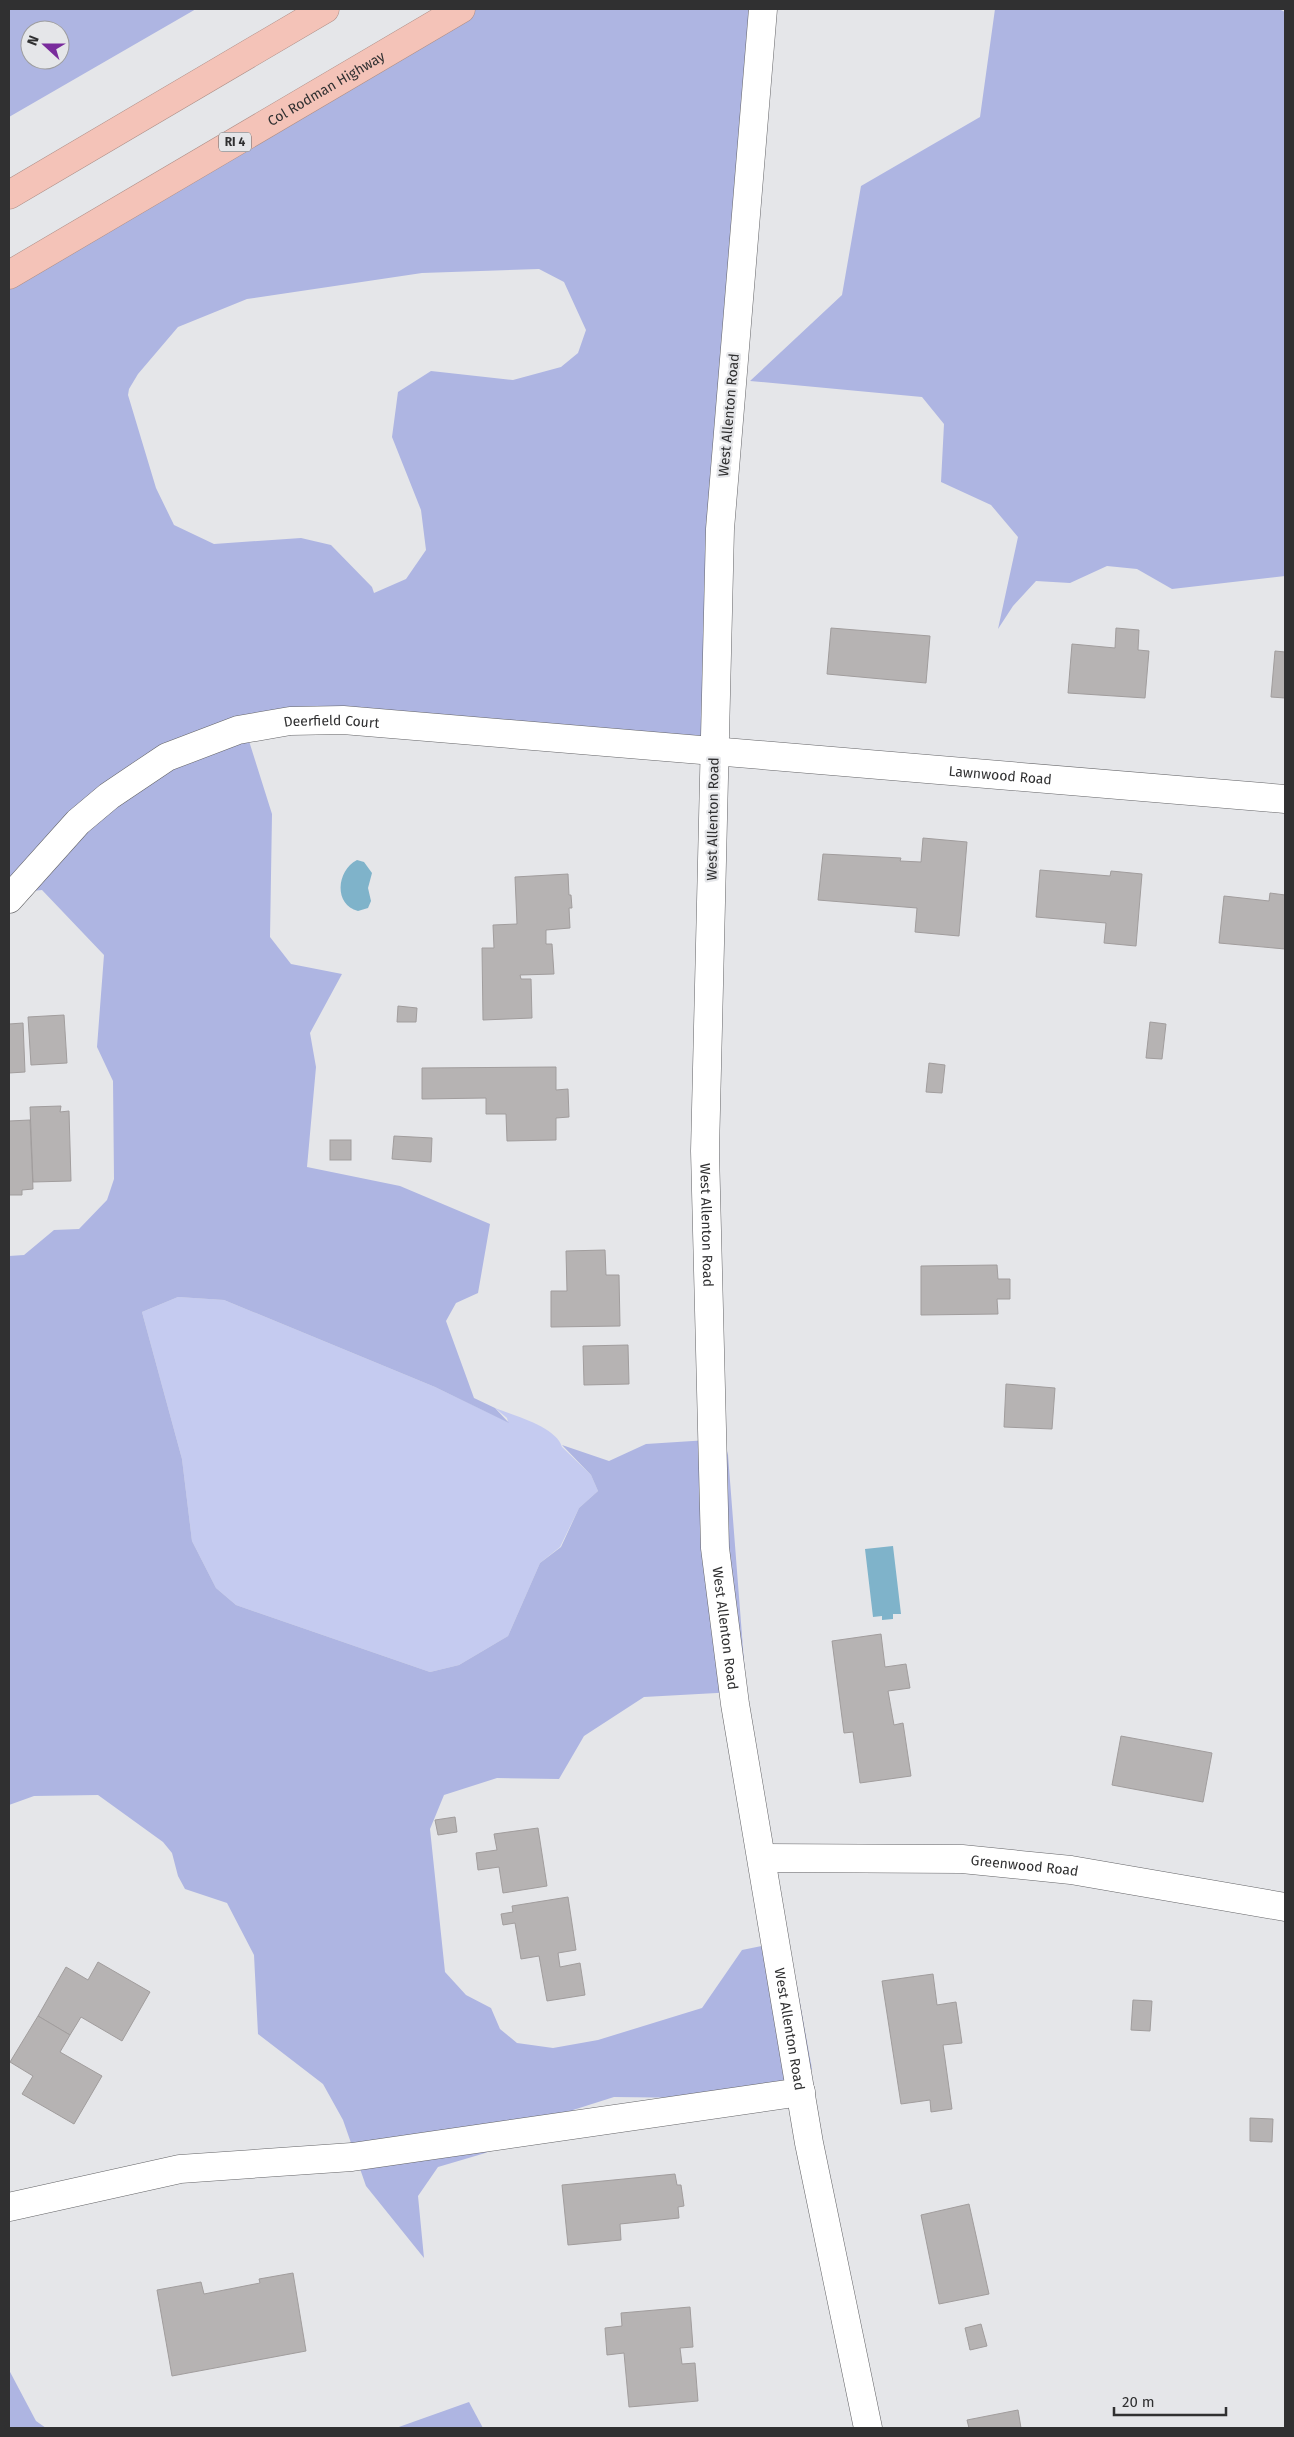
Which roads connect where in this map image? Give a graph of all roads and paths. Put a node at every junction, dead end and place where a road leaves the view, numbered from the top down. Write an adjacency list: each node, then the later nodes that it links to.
1 (324, 9): 4 (highway)
2 (461, 9): 5 (highway, Col Rodman Highway / RI 4)
3 (763, 9): 6 (street, West Allenton Road)
4 (9, 195)
5 (9, 275)
6 (714, 750): 7 (street, Lawnwood Road); 8 (street, Deerfield Court); 9 (street, West Allenton Road)
7 (1285, 799)
8 (9, 899)
9 (763, 1858): 10 (street, Greenwood Road); 11 (street, West Allenton Road)
10 (1285, 1907)
11 (801, 2092): 12 (street); 13 (street, West Allenton Road)
12 (9, 2207)
13 (868, 2428)

